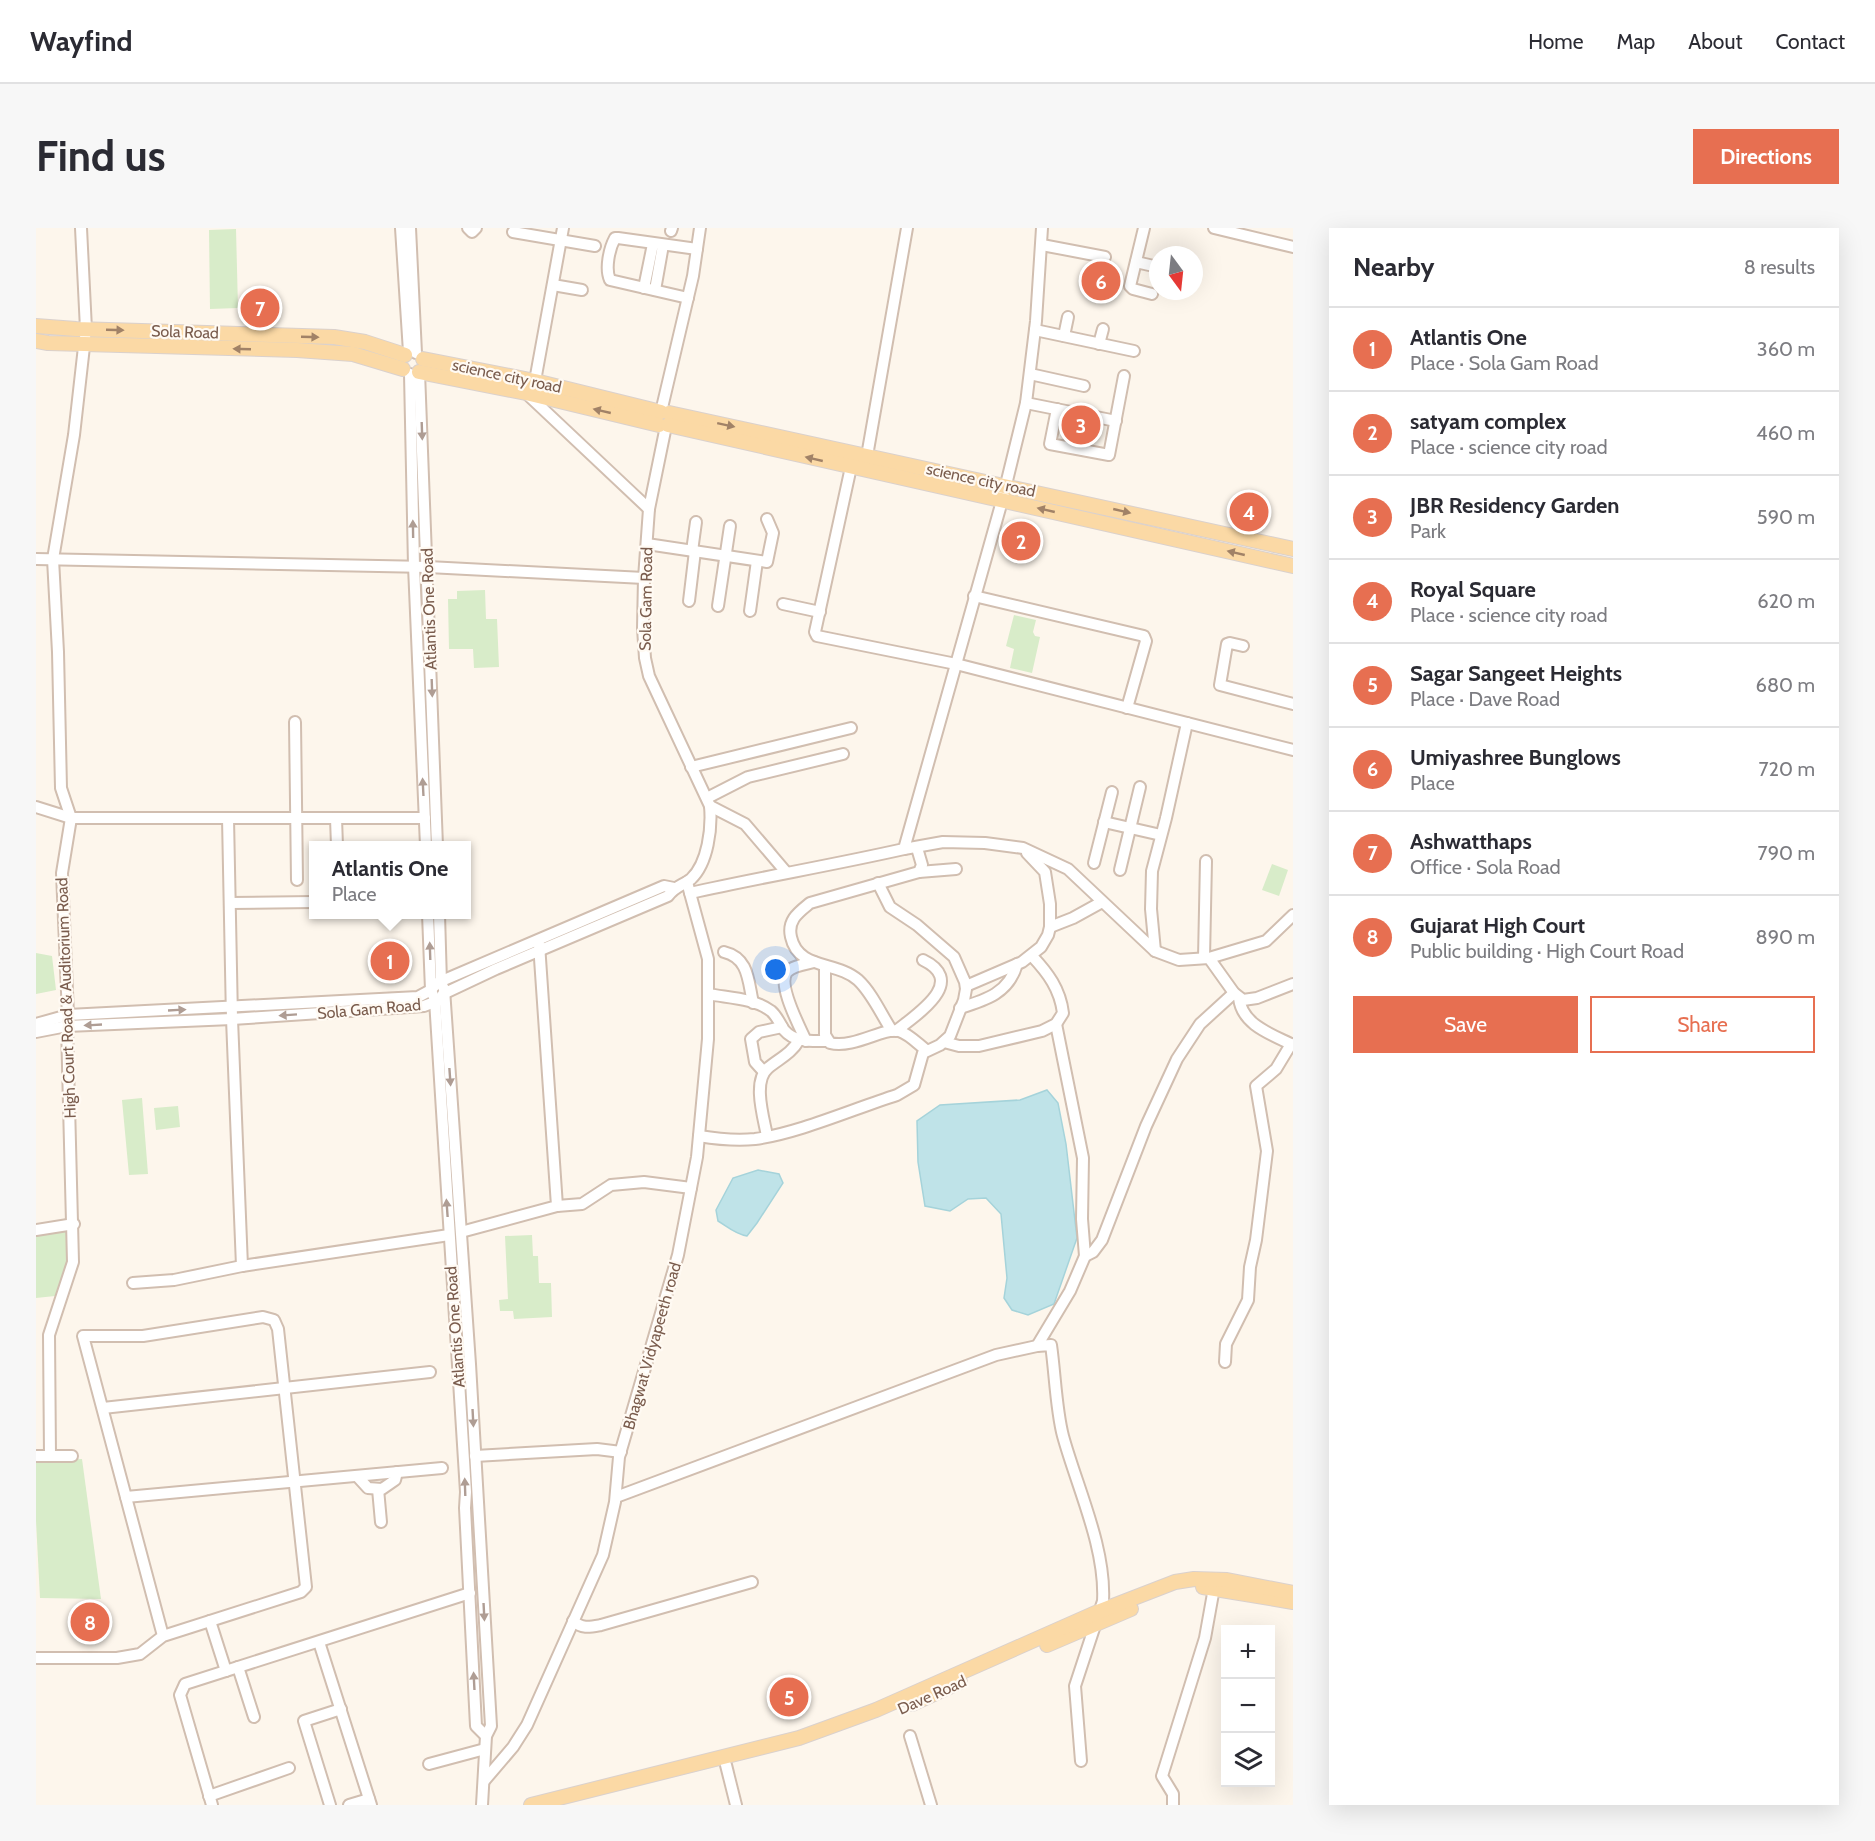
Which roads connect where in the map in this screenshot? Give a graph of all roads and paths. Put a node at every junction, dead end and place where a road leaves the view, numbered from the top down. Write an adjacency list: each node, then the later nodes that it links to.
1 (81, 228): 32 (street, High Court Road & Auditorium Road)
2 (401, 228): 39 (street)
3 (410, 228): 39 (street)
4 (468, 228): 5 (street)
5 (476, 228)
6 (563, 228): 14 (street)
7 (700, 228): 20 (street)
8 (907, 228): 49 (street)
9 (1042, 228): 17 (street)
10 (1144, 228): 22 (street)
11 (1214, 228): 19 (street)
12 (1242, 228): 15 (street)
13 (513, 232): 14 (street)
14 (561, 240): 18 (street); 24 (street)
15 (1293, 241)
16 (658, 244): 20 (street); 25 (street); 25 (street)
17 (1042, 245): 21 (street); 33 (street)
18 (595, 246)
19 (1293, 247)
20 (697, 249): 28 (street)
21 (1105, 257)
22 (1136, 262): 23 (street); 27 (street)
23 (1149, 265)
24 (553, 285): 26 (street); 42 (street)
25 (650, 289): 28 (street)
26 (582, 290)
27 (1149, 293)
28 (687, 298): 47 (street)
29 (1068, 317): 34 (street)
30 (36, 326): 32 (main road, Sola Road)
31 (1103, 328): 37 (street)
32 (86, 329): 36 (street, High Court Road & Auditorium Road); 39 (main road, Sola Road, one-way to 39)
33 (1035, 330): 34 (street); 40 (street)
34 (1065, 336): 37 (street)
35 (36, 341): 36 (main road, Sola Road)
36 (83, 344): 39 (main road, Sola Road, one-way to 36); 62 (street, High Court Road & Auditorium Road)
37 (1099, 344): 38 (street)
38 (1134, 351)
39 (412, 362): 42 (main road, science city road); 44 (main road); 64 (street, Atlantis One Road, one-way to 39); 66 (street, Atlantis One Road, one-way to 66)
40 (1030, 374): 43 (street); 45 (street)
41 (1124, 376): 48 (street)
42 (535, 381): 47 (main road, science city road)
43 (1084, 386)
44 (526, 393): 47 (main road, one-way to 44); 53 (street)
45 (1026, 403): 46 (street); 51 (street)
46 (1056, 409): 48 (street); 48 (street)
47 (665, 420): 49 (main road, science city road, one-way to 49); 50 (main road, one-way to 47); 53 (street, Sola Gam Road)
48 (1116, 421)
49 (867, 456): 51 (main road, science city road)
50 (851, 467): 52 (main road); 73 (street)
51 (1006, 485): 52 (street); 58 (main road, science city road, one-way to 58)
52 (1002, 501): 65 (main road, one-way to 52); 68 (street)
53 (649, 509): 57 (street, Sola Gam Road)
54 (767, 519): 63 (street)
55 (696, 522): 59 (street)
56 (730, 526): 60 (street)
57 (647, 544): 59 (street); 67 (street, Sola Gam Road)
58 (1293, 549)
59 (693, 551): 60 (street); 69 (street)
60 (726, 556): 63 (street); 71 (street)
61 (36, 559): 62 (street)
62 (53, 559): 64 (street); 88 (street, High Court Road & Auditorium Road)
63 (758, 561): 72 (street)
64 (414, 566): 66 (street); 92 (street, Atlantis One Road, one-way to 64)
65 (1293, 566)
66 (428, 567): 67 (street); 98 (street, Atlantis One Road, one-way to 98)
67 (644, 578): 83 (street, Sola Gam Road)
68 (974, 596): 75 (street); 77 (street)
69 (688, 601)
70 (783, 604): 73 (street)
71 (718, 606)
72 (750, 611)
73 (819, 612): 75 (street)
74 (1243, 646): 76 (street)
75 (956, 664): 77 (street); 101 (street)
76 (1293, 704)
77 (1127, 708): 79 (street)
78 (295, 722): 90 (street)
79 (1187, 723): 81 (street); 95 (street)
80 (851, 728): 83 (street)
81 (1293, 750)
82 (843, 754): 86 (street)
83 (692, 767): 86 (street, Sola Gam Road)
84 (1140, 787): 94 (street)
85 (1112, 792): 93 (street)
86 (708, 802): 106 (street); 110 (street, Sola Gam Road)
87 (36, 807): 88 (street)
88 (71, 818): 89 (street); 136 (street, High Court Road & Auditorium Road)
89 (228, 818): 90 (street); 113 (street)
90 (297, 818): 91 (street); 108 (street)
91 (336, 818): 92 (street); 96 (street)
92 (425, 819): 97 (street, Atlantis One Road)
93 (1104, 822): 94 (street); 103 (street)
94 (1130, 828): 95 (street); 105 (street)
95 (1161, 835): 119 (street)
96 (337, 841)
97 (426, 841)
98 (437, 841)
99 (917, 848): 100 (street); 101 (street); 107 (street)
100 (1023, 848): 112 (street); 117 (street)
101 (904, 849): 106 (street)
102 (1206, 861): 122 (street)
103 (1094, 863)
104 (956, 869): 107 (street)
105 (1120, 870)
106 (786, 872): 110 (street)
107 (919, 872): 109 (street)
108 (297, 880)
109 (878, 883): 124 (street); 128 (street)
110 (689, 887): 118 (street, Sola Gam Road); 130 (street, Bhagwat Vidyapeeth road)
111 (309, 902): 113 (street)
112 (1102, 902): 117 (street); 119 (street)
113 (230, 903): 133 (street)
114 (1293, 915): 122 (street)
115 (429, 919): 129 (street, Atlantis One Road, one-way to 115)
116 (439, 919): 129 (street, Atlantis One Road)
117 (1050, 927): 121 (street)
118 (539, 946): 129 (street, Sola Gam Road); 151 (street)
119 (1155, 951): 122 (street)
120 (724, 952): 132 (street)
121 (1032, 956): 125 (street); 138 (street)
122 (1207, 958): 131 (street)
123 (923, 960): 140 (street)
124 (814, 962): 126 (street); 142 (street)
125 (1017, 964): 128 (street); 134 (street)
126 (825, 967): 140 (street); 143 (street)
127 (1293, 984): 131 (street)
128 (966, 986): 134 (street)
129 (438, 992): 133 (street, Sola Gam Road); 135 (street, Sola Gam Road, one-way to 135); 154 (street, Atlantis One Road, one-way to 154); 155 (street, Atlantis One Road, one-way to 129)
130 (708, 994): 132 (street); 148 (street, Bhagwat Vidyapeeth road)
131 (1238, 1001): 145 (street); 156 (street)
132 (753, 1003): 139 (street)
133 (232, 1007): 135 (street); 136 (street, Sola Gam Road, one-way to 133)
134 (960, 1008): 144 (street)
135 (232, 1019): 136 (street, Sola Gam Road, one-way to 136); 157 (street)
136 (68, 1021): 137 (street, Sola Gam Road); 141 (street, Sola Gam Road); 152 (street, High Court Road & Auditorium Road)
137 (36, 1024)
138 (1056, 1024): 144 (street); 156 (street)
139 (782, 1027): 142 (street); 147 (street)
140 (894, 1031): 143 (street); 146 (street)
141 (36, 1032)
142 (802, 1040): 143 (street); 147 (street)
143 (828, 1041)
144 (944, 1042): 146 (street)
145 (1292, 1045): 160 (street)
146 (926, 1050): 149 (street)
147 (764, 1072): 149 (street)
148 (699, 1136): 149 (street); 150 (street, Bhagwat Vidyapeeth road)
149 (767, 1136)
150 (691, 1188): 151 (street); 166 (street, Bhagwat Vidyapeeth road)
151 (557, 1206): 154 (street)
152 (74, 1224): 153 (street); 163 (street, High Court Road & Auditorium Road)
153 (36, 1230)
154 (461, 1232): 170 (street, Atlantis One Road, one-way to 170)
155 (449, 1235): 157 (street); 181 (street, Atlantis One Road, one-way to 155)
156 (1084, 1256): 159 (street)
157 (242, 1266): 158 (street)
158 (133, 1283)
159 (1036, 1346): 177 (street); 184 (street)
160 (1225, 1362)
161 (430, 1372): 164 (street)
162 (36, 1386): 163 (street)
163 (49, 1386): 168 (street, High Court Road & Auditorium Road)
164 (285, 1388): 165 (street); 165 (street); 174 (street)
165 (103, 1408): 176 (street)
166 (621, 1452): 170 (street); 177 (street, Bhagwat Vidyapeeth road)
167 (36, 1456): 168 (street)
168 (50, 1456): 169 (street)
169 (72, 1456)
170 (475, 1456): 194 (street, Atlantis One Road, one-way to 194)
171 (442, 1468): 172 (street)
172 (397, 1472): 173 (street); 175 (street)
173 (357, 1476): 174 (street); 175 (street)
174 (295, 1482): 176 (street); 185 (street)
175 (378, 1489): 178 (street)
176 (126, 1497): 187 (street)
177 (616, 1497): 186 (street, Bhagwat Vidyapeeth road)
178 (381, 1522)
179 (752, 1582): 186 (street)
180 (1214, 1588): 183 (main road, Dave Road); 184 (main road, Dave Road); 211 (street)
181 (470, 1593): 188 (street); 194 (street, Atlantis One Road, one-way to 181)
182 (1293, 1593): 184 (main road)
183 (1293, 1602)
184 (1097, 1618): 197 (street); 199 (main road, Dave Road); 207 (main road)
185 (210, 1621): 187 (street); 191 (street)
186 (573, 1622): 201 (street, Bhagwat Vidyapeeth road)
187 (163, 1636): 189 (street)
188 (319, 1642): 190 (street); 192 (street)
189 (36, 1658)
190 (238, 1667): 191 (street); 193 (street)
191 (226, 1671): 202 (street)
192 (341, 1709): 203 (street); 204 (street)
193 (254, 1717)
194 (486, 1736): 196 (street, Atlantis One Road)
195 (910, 1736): 210 (street)
196 (485, 1749): 198 (street); 201 (street, Atlantis One Road)
197 (1081, 1761)
198 (429, 1764)
199 (726, 1765): 208 (main road, Dave Road); 209 (street)
200 (289, 1768): 202 (street)
201 (484, 1781): 206 (street, Atlantis One Road)
202 (210, 1800)
203 (370, 1802): 205 (street)
204 (330, 1805)
205 (349, 1805)
206 (482, 1805)
207 (531, 1805)
208 (565, 1805)
209 (736, 1805)
210 (931, 1805)
211 (1173, 1805)

